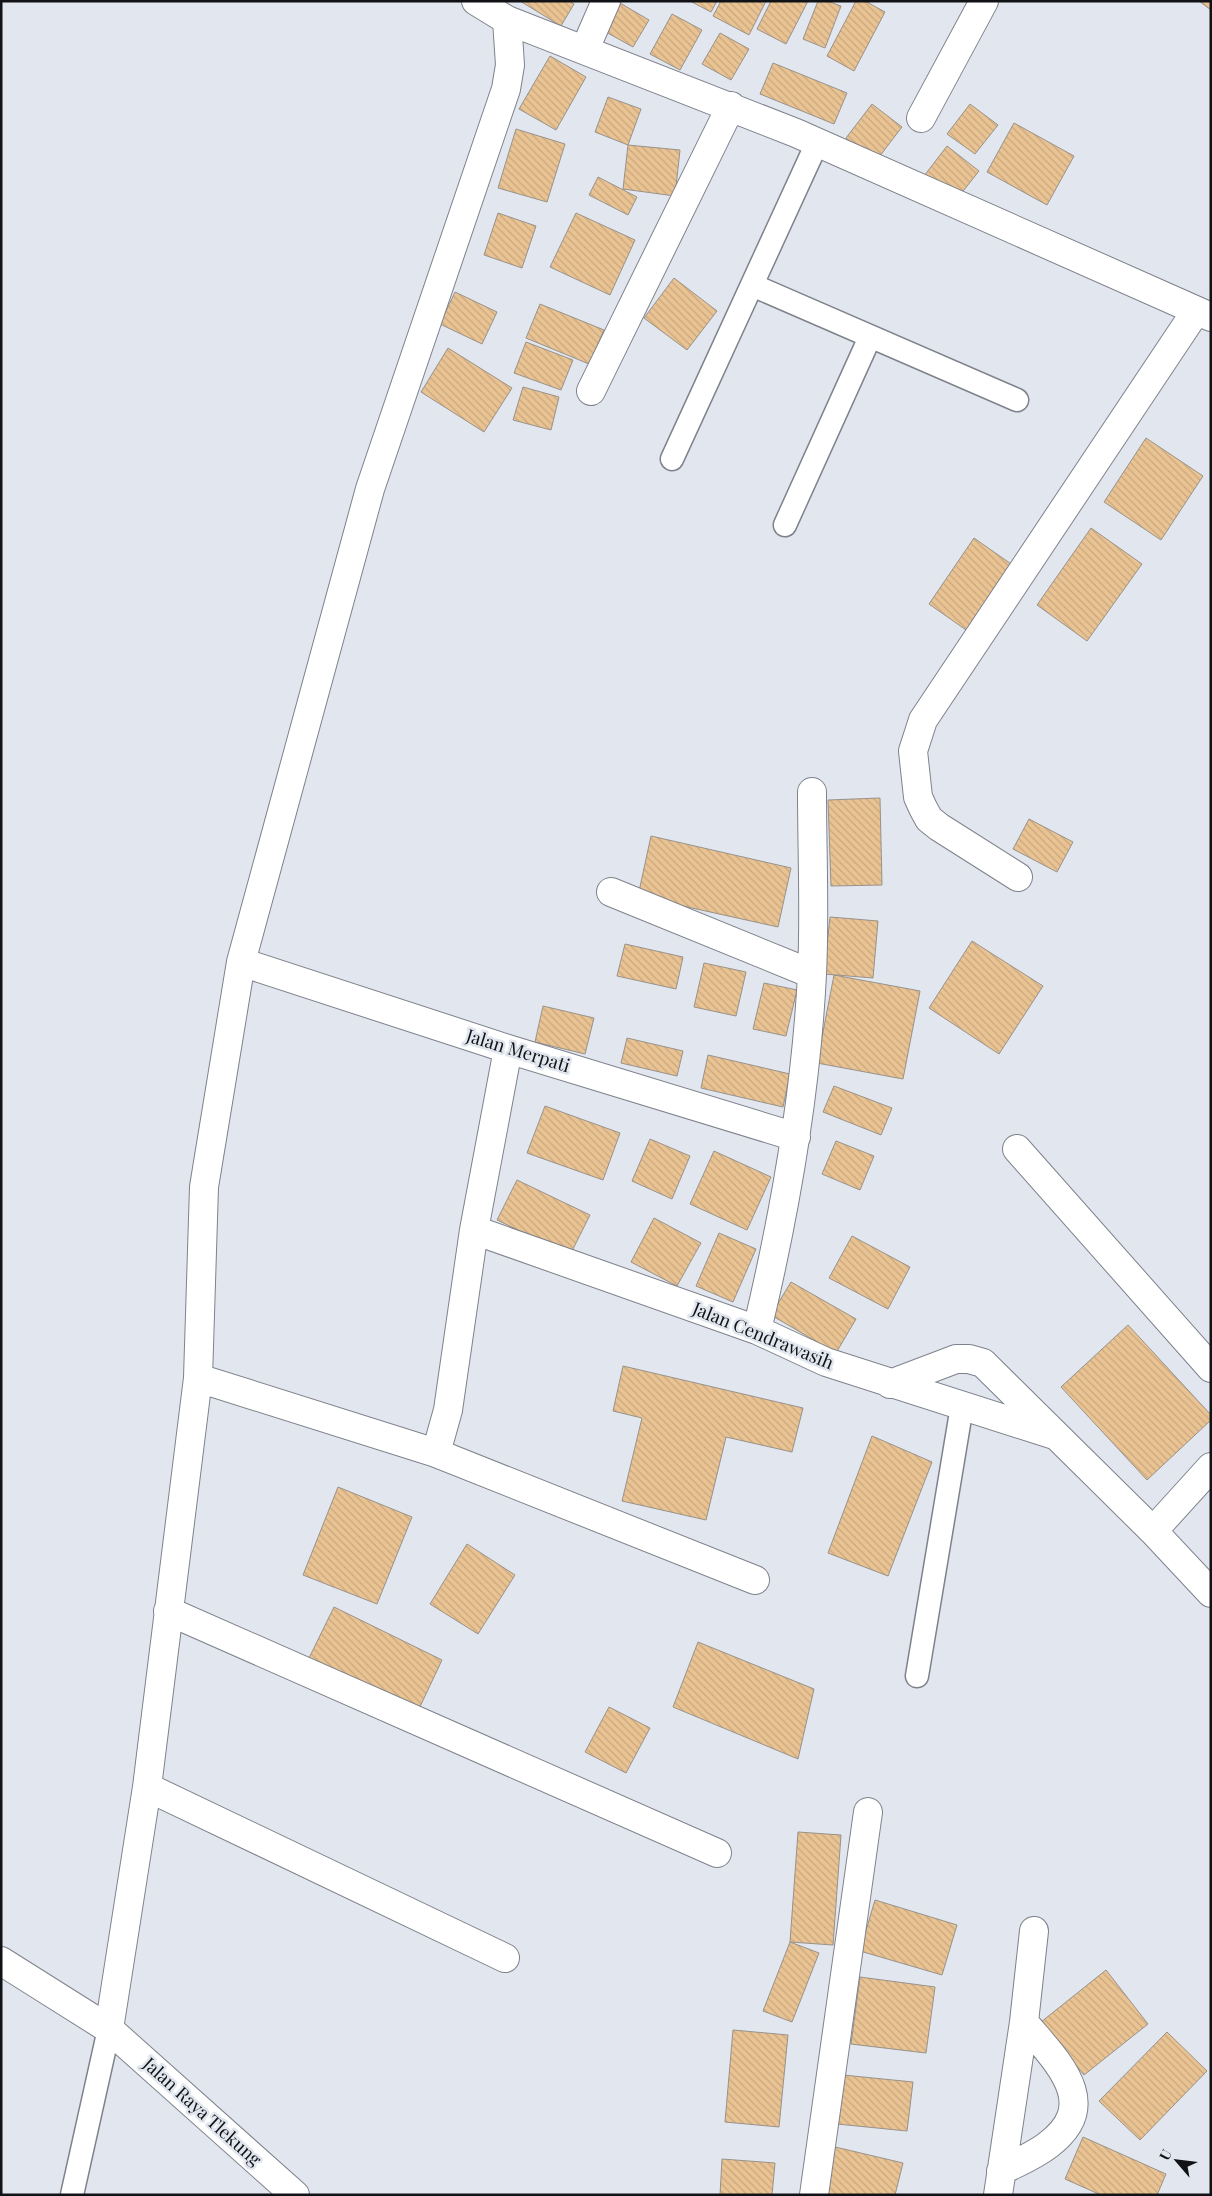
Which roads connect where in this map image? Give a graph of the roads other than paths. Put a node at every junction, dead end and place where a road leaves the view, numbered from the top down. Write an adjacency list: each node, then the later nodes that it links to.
1 (476, 1): 4 (street)
2 (606, 1): 5 (street)
3 (984, 1): 7 (street)
4 (507, 20): 5 (street); 19 (street)
5 (585, 49): 6 (street)
6 (730, 106): 8 (street); 12 (street)
7 (921, 118)
8 (817, 143): 9 (lane); 10 (street)
9 (752, 285): 11 (lane); 14 (lane)
10 (1203, 314): 17 (street)
11 (870, 337): 13 (lane); 15 (lane)
12 (591, 391)
13 (1017, 400)
14 (672, 459)
15 (785, 525)
16 (812, 792): 20 (street)
17 (1018, 877)
18 (611, 892): 20 (street)
19 (241, 962): 21 (street, Jalan Merpati); 27 (street)
20 (812, 974): 22 (street)
21 (508, 1049): 22 (street, Jalan Merpati); 24 (street)
22 (796, 1137): 25 (street)
23 (1017, 1149): 26 (street)
24 (474, 1230): 25 (street, Jalan Cendrawasih); 31 (street)
25 (757, 1330): 28 (street, Jalan Cendrawasih)
26 (1211, 1368)
27 (198, 1378): 31 (street); 36 (street)
28 (890, 1384): 29 (street, Jalan Cendrawasih); 30 (street)
29 (962, 1406): 30 (street, Jalan Cendrawasih); 37 (lane)
30 (1054, 1435): 33 (street)
31 (436, 1453): 34 (street)
32 (1211, 1467): 33 (street)
33 (1153, 1531): 35 (street)
34 (755, 1580)
35 (1211, 1593)
36 (168, 1611): 38 (street); 40 (street)
37 (917, 1676)
38 (147, 1787): 42 (street); 45 (street)
39 (868, 1812): 49 (street)
40 (717, 1853)
41 (1034, 1932): 44 (street)
42 (505, 1958)
43 (1, 1961): 45 (street, Jalan Raya Tlekung)
44 (1024, 2022): 46 (street); 46 (street)
45 (109, 2029): 47 (lane); 48 (street, Jalan Raya Tlekung)
46 (999, 2183)
47 (72, 2195)
48 (295, 2195)
49 (814, 2195)

